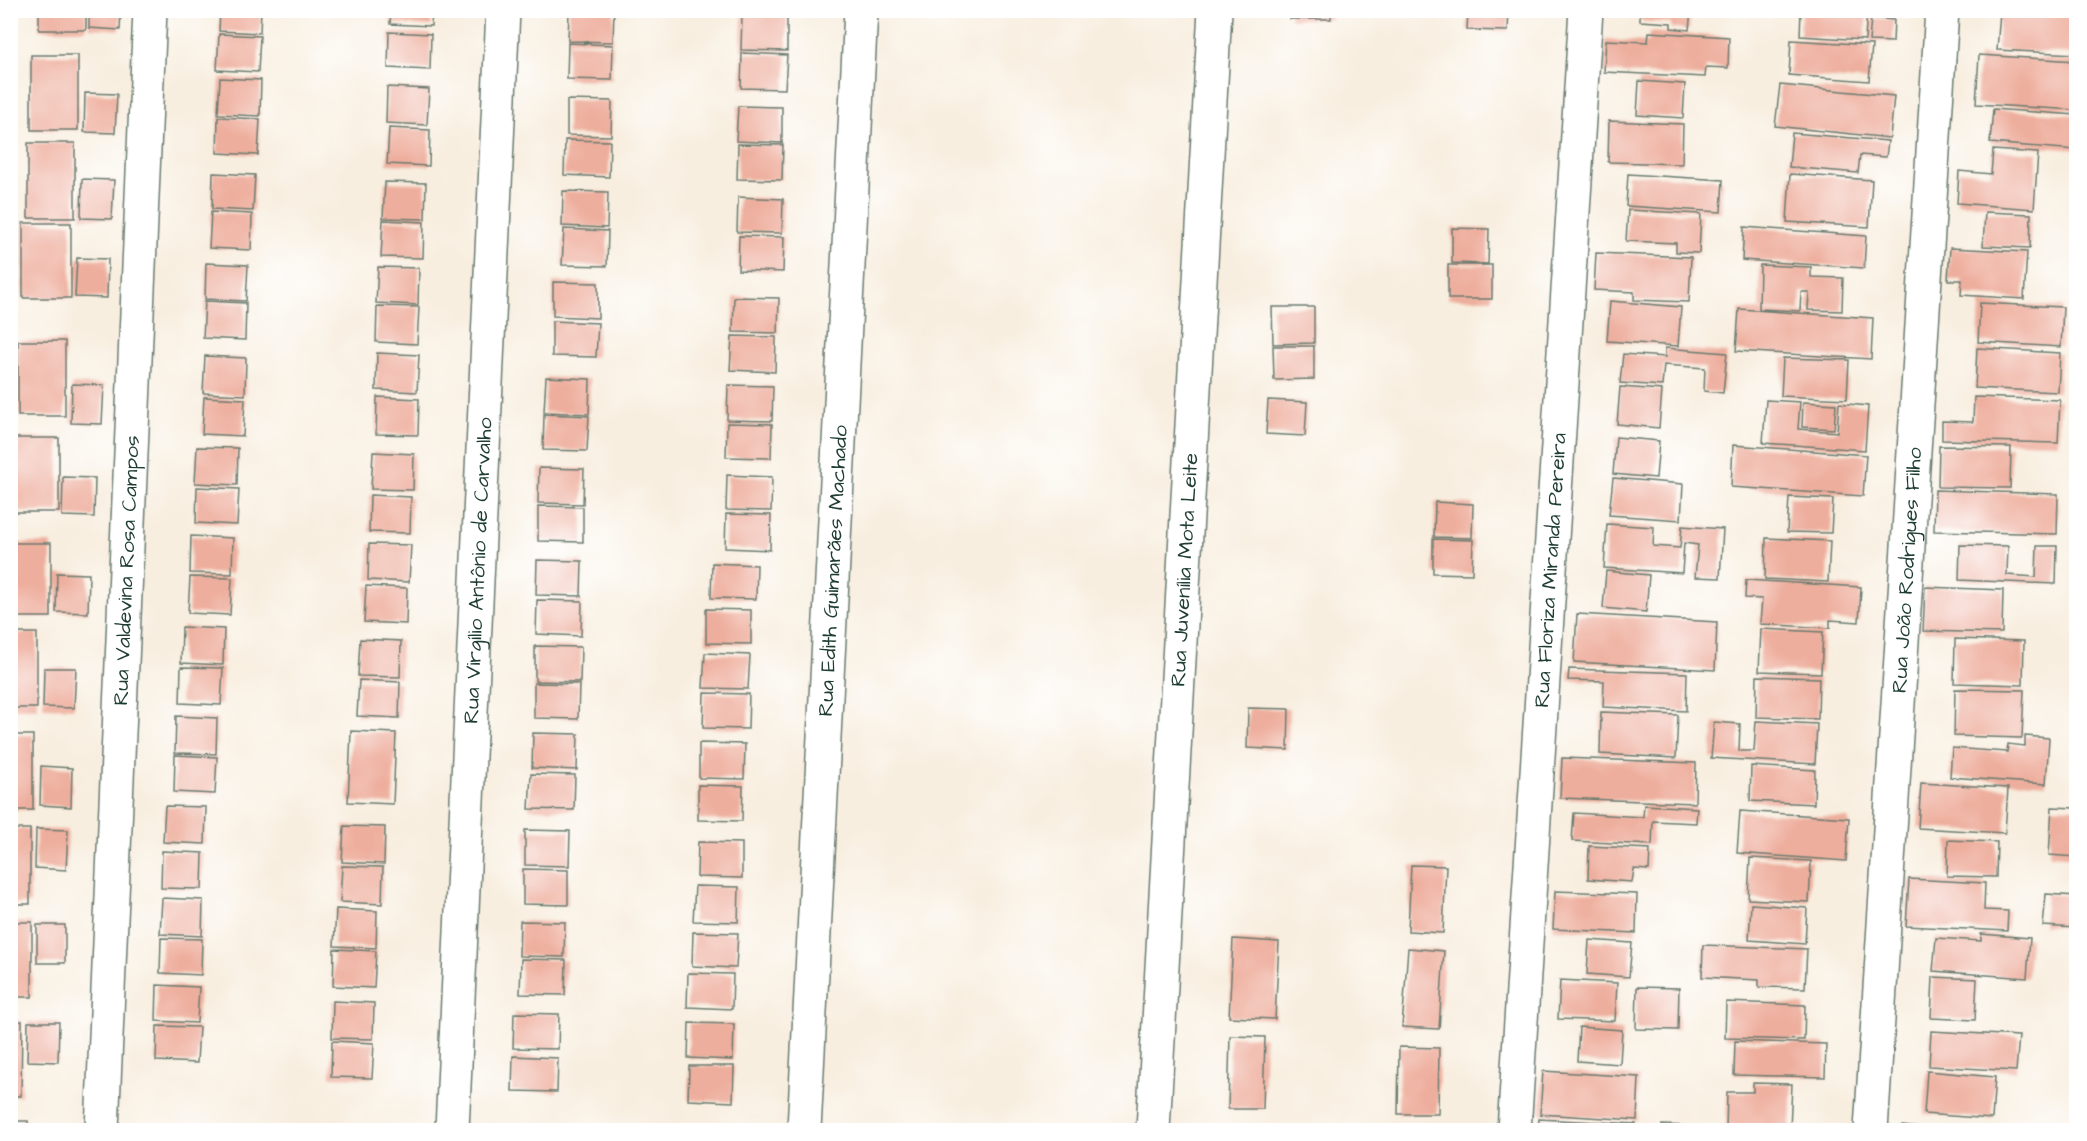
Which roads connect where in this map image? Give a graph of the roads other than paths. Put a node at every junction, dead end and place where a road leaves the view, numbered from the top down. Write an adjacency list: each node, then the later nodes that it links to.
1 (150, 10): 7 (street, Rua Valdevina Rosa Campos)
2 (503, 10): 8 (street, Rua Virgílio Antônio de Carvalho)
3 (861, 10): 9 (street, Rua Edith Guimarães Machado)
4 (1215, 10): 10 (street, Rua Juvenília Mota Leite)
5 (1586, 10): 11 (street, Rua Floriza Miranda Pereira)
6 (1942, 10): 12 (street, Rua João Rodrigues Filho)
7 (102, 1131)
8 (452, 1131)
9 (804, 1131)
10 (1153, 1131)
11 (1514, 1131)
12 (1871, 1131)

